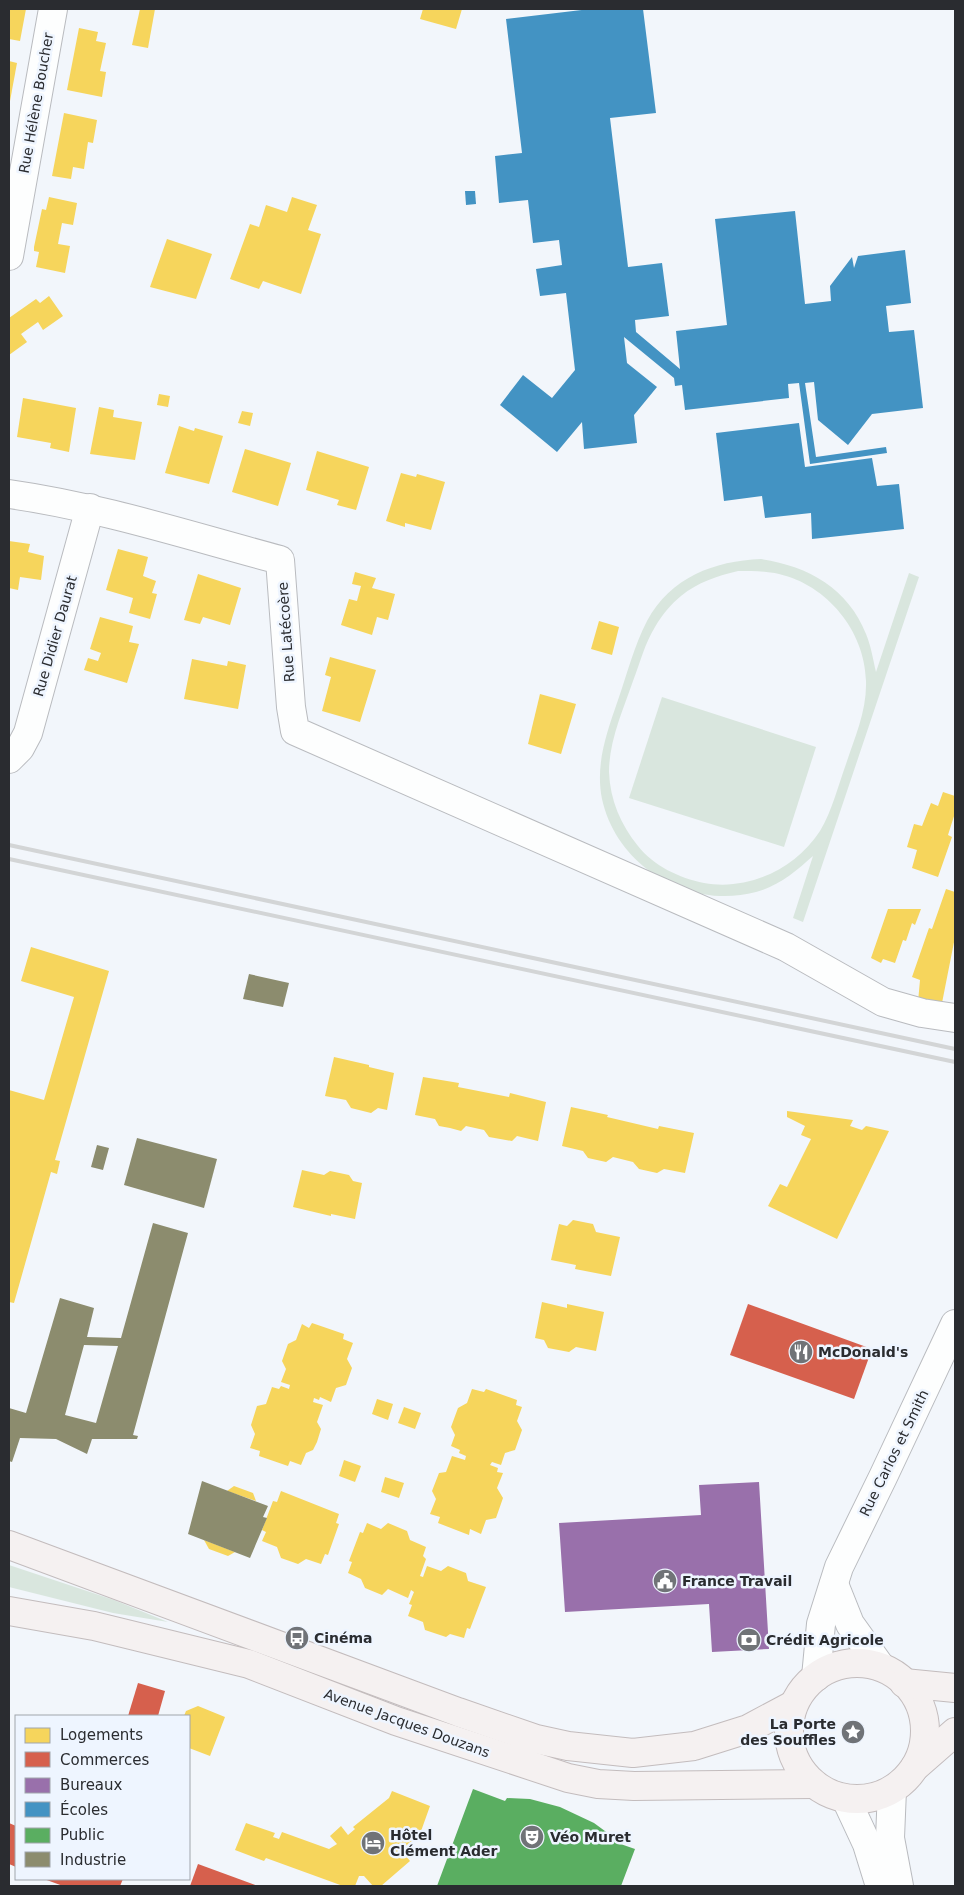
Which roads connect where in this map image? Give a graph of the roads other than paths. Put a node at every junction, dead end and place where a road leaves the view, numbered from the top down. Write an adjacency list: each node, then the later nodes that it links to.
1 (53, 9): 2 (street, Rue Hélène Boucher)
2 (9, 256)
3 (9, 494): 4 (street, Rue Latécoère)
4 (90, 508): 5 (street, Rue Didier Daurat); 6 (street, Rue Latécoère)
5 (9, 759)
6 (955, 1018)
7 (955, 1324): 9 (street, Rue Carlos et Smith)
8 (9, 1545): 15 (main road, Avenue Jacques Douzans)
9 (834, 1584): 11 (street); 12 (street, Rue Carlos et Smith)
10 (9, 1610): 18 (main road, Avenue Jacques Douzans)
11 (880, 1666): 12 (main road); 13 (main road)
12 (816, 1677): 15 (main road)
13 (904, 1683): 14 (main road); 17 (main road)
14 (955, 1688)
15 (793, 1706): 18 (main road)
16 (955, 1732): 17 (main road)
17 (915, 1767): 19 (main road)
18 (813, 1784): 20 (main road)
19 (892, 1790): 20 (main road); 22 (street)
20 (846, 1799): 21 (street)
21 (880, 1886)
22 (899, 1886)

